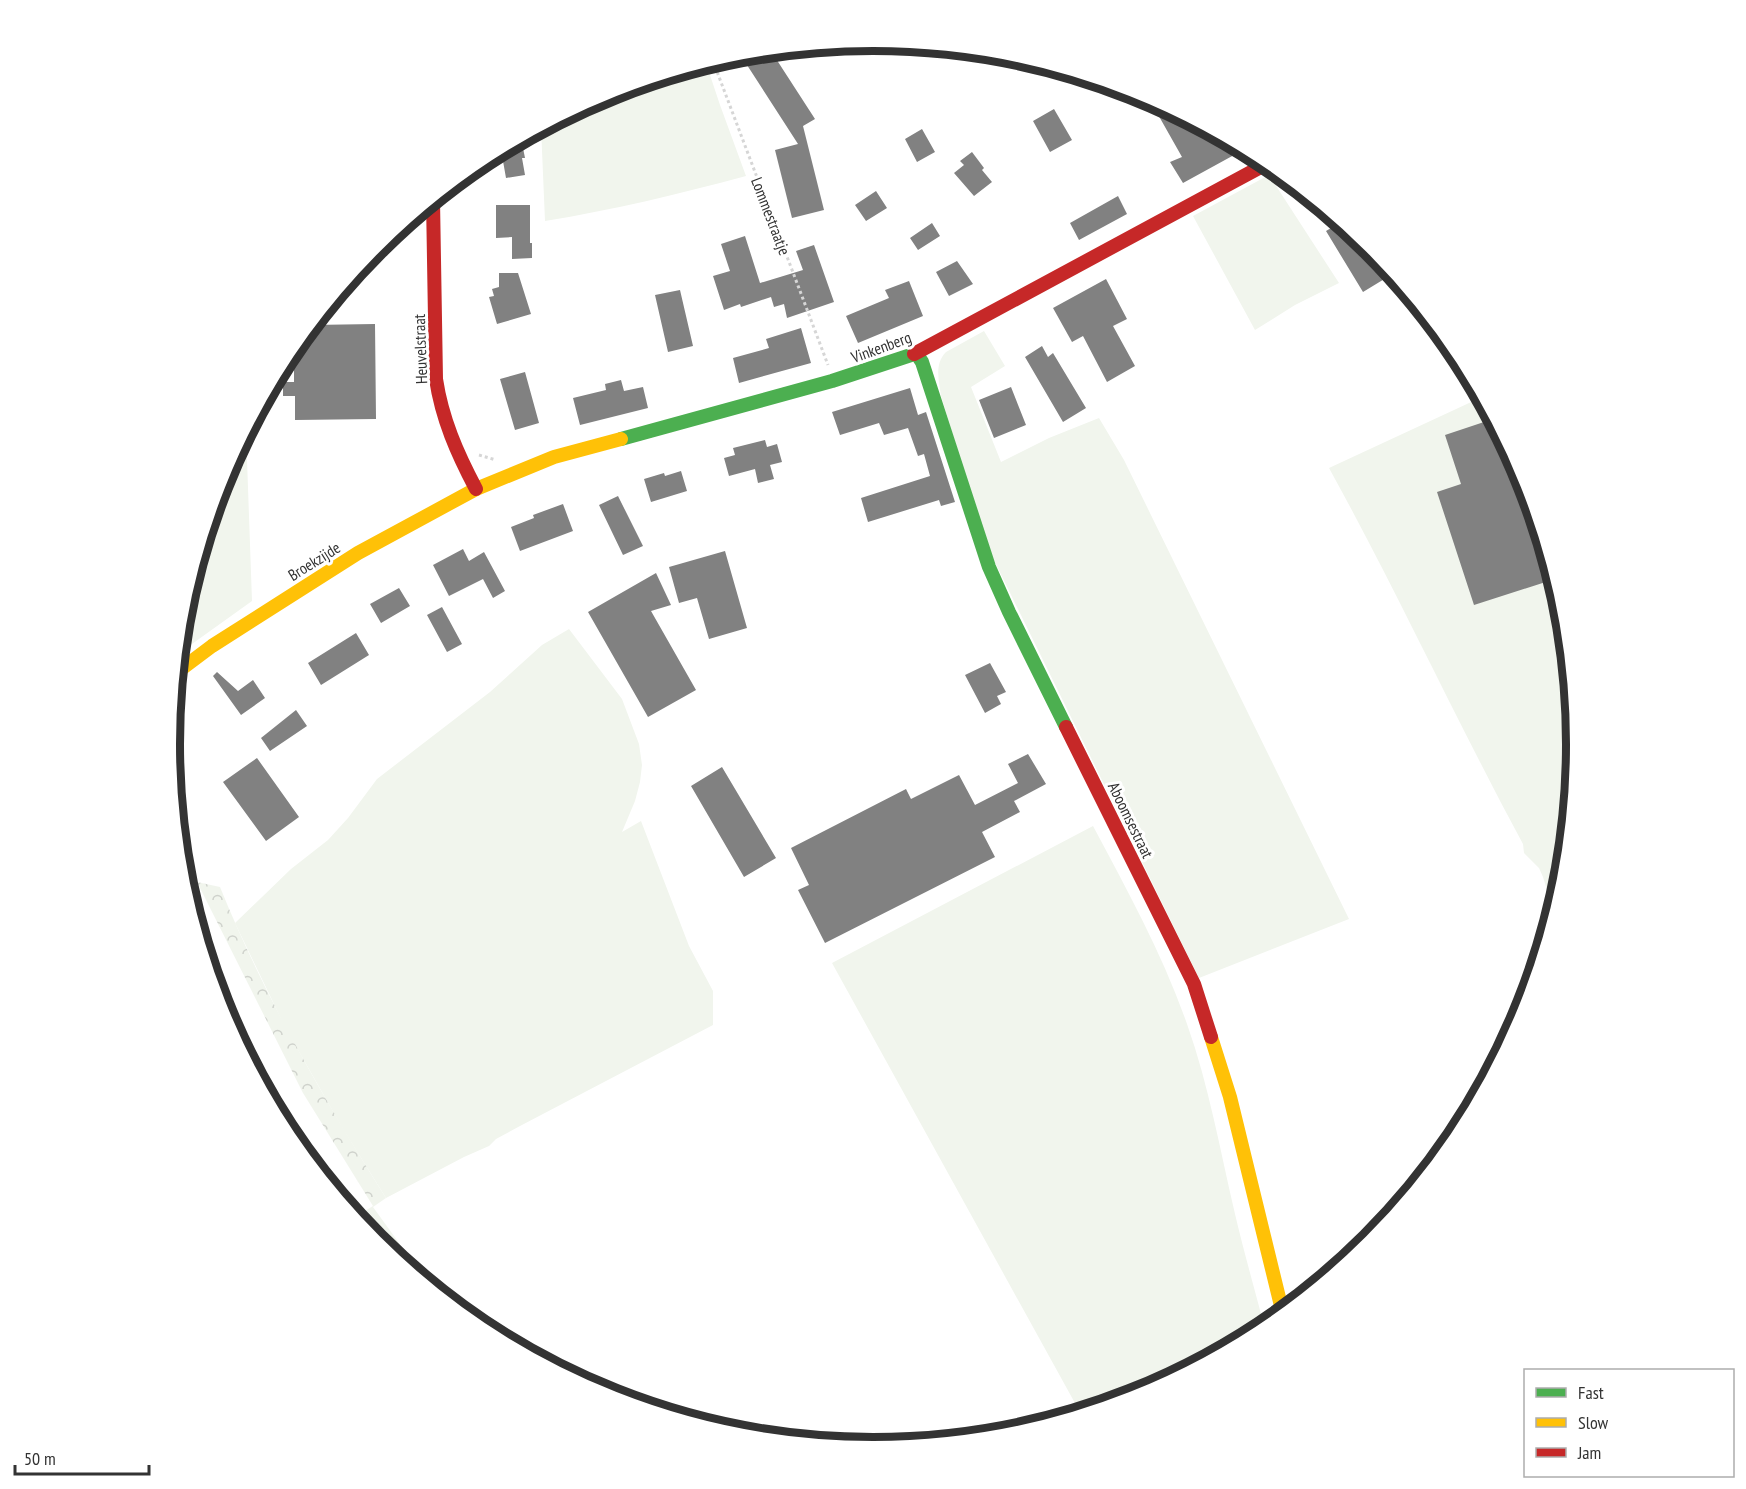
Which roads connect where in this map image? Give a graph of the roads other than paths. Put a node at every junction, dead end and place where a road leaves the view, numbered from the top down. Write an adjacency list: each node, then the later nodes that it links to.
1 (1258, 168): 3 (street, Vinkenberg)
2 (433, 209): 4 (street, Heuvelstraat)
3 (916, 353): 4 (street, Vinkenberg); 6 (street, Aboomsestraat)
4 (476, 489): 5 (street, Broekzijde)
5 (184, 667)
6 (1281, 1305)

